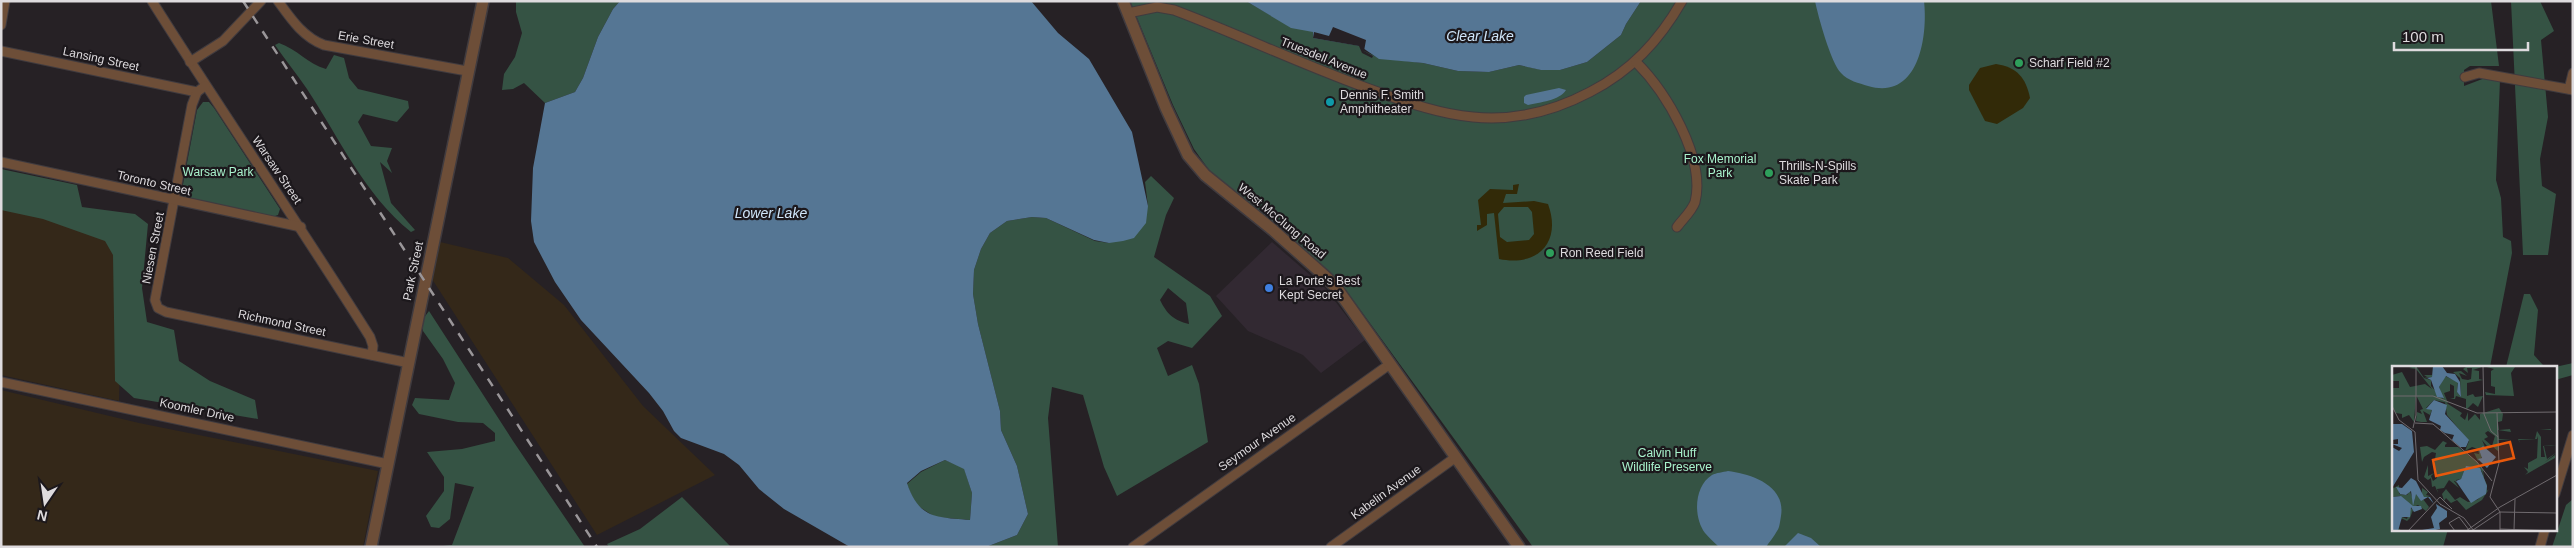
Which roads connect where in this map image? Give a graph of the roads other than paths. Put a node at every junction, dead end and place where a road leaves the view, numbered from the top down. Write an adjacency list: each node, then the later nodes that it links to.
1 (5, 1): 9 (street)
2 (152, 1): 11 (street, Warsaw Street)
3 (262, 1): 11 (street)
4 (278, 1): 13 (street, Erie Street)
5 (483, 1): 13 (street, Park Street)
6 (1123, 1): 8 (street, West McClung Road)
7 (1682, 1): 12 (street, Truesdell Avenue)
8 (1128, 13): 12 (street, Truesdell Avenue); 26 (street, West McClung Road)
9 (1, 24)
10 (1, 51): 18 (street, Lansing Street)
11 (190, 62): 16 (street, Warsaw Street)
12 (1636, 62): 22 (street)
13 (467, 71): 25 (street, Park Street)
14 (2573, 73): 17 (street)
15 (2465, 77): 17 (street)
16 (204, 86): 18 (street); 21 (street, Warsaw Street)
17 (2571, 90)
18 (197, 92): 20 (street, Niesen Street)
19 (1, 162): 20 (street, Toronto Street)
20 (175, 200): 21 (street, Toronto Street); 23 (street, Niesen Street)
21 (301, 227): 24 (street, Warsaw Street)
22 (1677, 227)
23 (155, 300): 24 (street, Richmond Street)
24 (372, 355): 25 (street, Richmond Street)
25 (408, 363): 30 (street, Park Street)
26 (1390, 364): 29 (street, West McClung Road); 33 (street, Seymour Avenue)
27 (1, 382): 30 (street, Koomler Drive)
28 (2573, 435): 31 (street)
29 (1456, 457): 35 (street, Kabelin Avenue); 36 (street, West McClung Road)
30 (388, 464): 34 (street, Park Street)
31 (2556, 491)
32 (2545, 530): 37 (street)
33 (1136, 544)
34 (371, 547)
35 (1331, 547)
36 (1519, 547)
37 (2540, 547)

